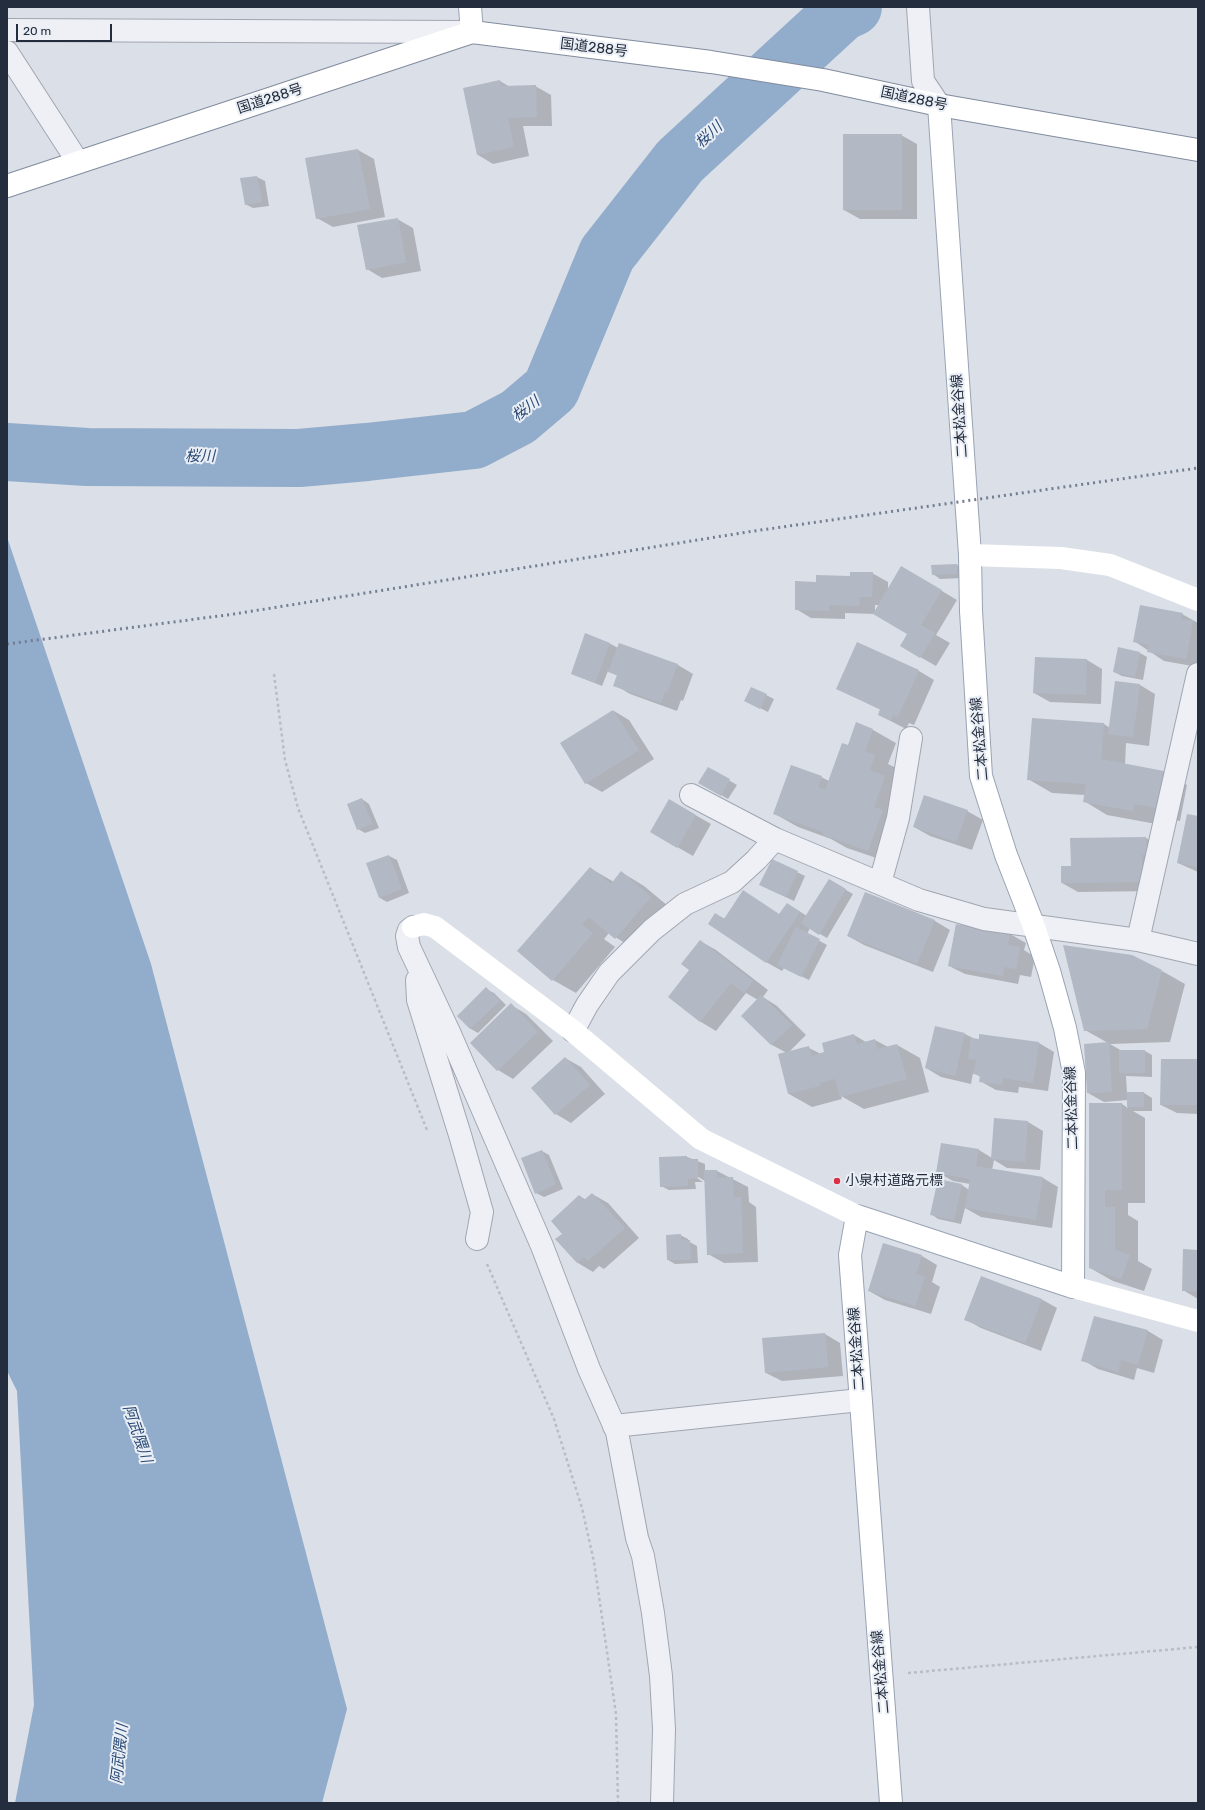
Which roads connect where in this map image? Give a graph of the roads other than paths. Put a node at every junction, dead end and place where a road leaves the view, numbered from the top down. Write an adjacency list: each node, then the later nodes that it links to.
1 (470, 7): 4 (main road)
2 (918, 7): 6 (street)
3 (7, 30): 4 (street)
4 (472, 32): 6 (main road, 国道288号); 8 (main road, 国道288号)
5 (7, 52): 8 (street)
6 (939, 105): 7 (main road, 国道288号); 10 (main road, 二本松金谷線)
7 (1198, 150)
8 (78, 162): 9 (main road, 国道288号)
9 (15, 183)
10 (970, 555): 11 (main road); 17 (main road, 二本松金谷線)
11 (1198, 600)
12 (1198, 674): 19 (street)
13 (911, 738): 16 (street)
14 (691, 795): 15 (street)
15 (775, 839): 16 (street); 22 (street)
16 (880, 883): 17 (street)
17 (1033, 924): 19 (street); 25 (main road, 二本松金谷線)
18 (413, 927): 21 (street); 22 (main road)
19 (1138, 940): 20 (street)
20 (1198, 954)
21 (416, 965): 24 (street); 28 (street)
22 (573, 1031): 23 (main road)
23 (857, 1216): 25 (main road); 27 (main road, 二本松金谷線)
24 (477, 1239)
25 (1072, 1287): 26 (main road)
26 (1198, 1321)
27 (860, 1400): 28 (street); 30 (main road, 二本松金谷線)
28 (614, 1426): 29 (street)
29 (662, 1803)
30 (891, 1803)

